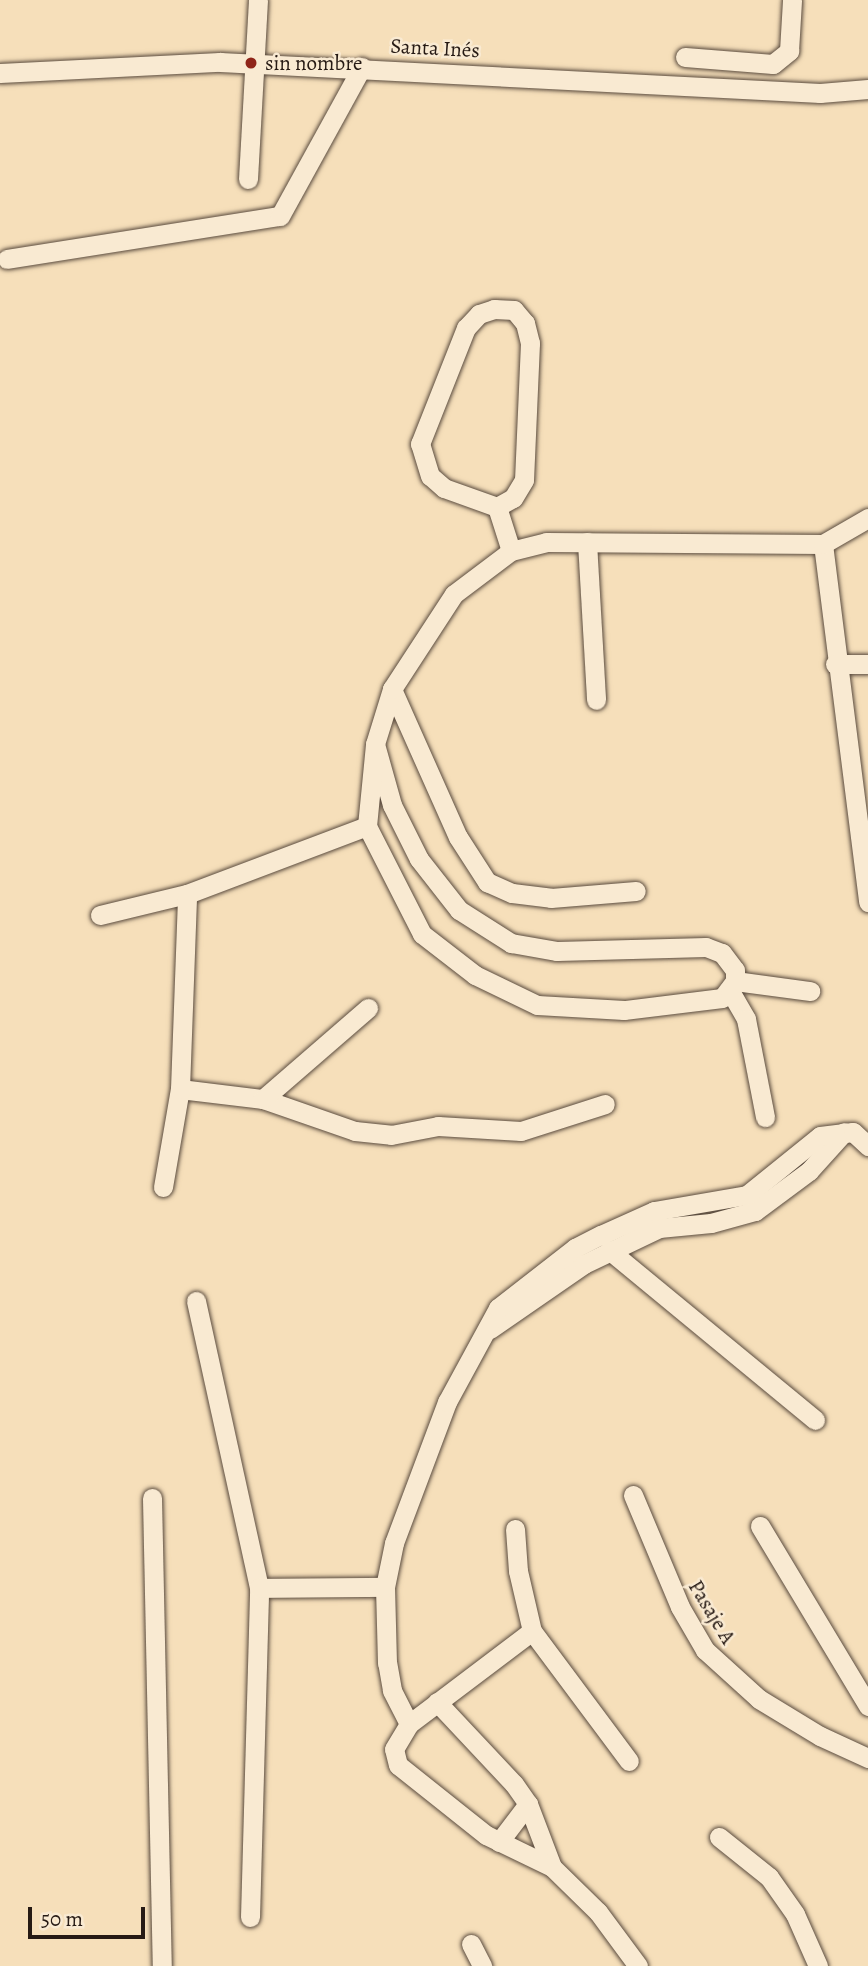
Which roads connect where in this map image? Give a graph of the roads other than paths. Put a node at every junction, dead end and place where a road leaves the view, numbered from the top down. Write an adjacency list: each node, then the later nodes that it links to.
1 (258, 0): 4 (street)
2 (792, 0): 3 (street)
3 (685, 57)
4 (254, 63): 5 (street, Santa Inés); 6 (street, Santa Inés); 8 (street)
5 (362, 67): 7 (street, Santa Inés); 9 (street)
6 (0, 74)
7 (868, 89)
8 (248, 179)
9 (7, 259)
10 (497, 507): 10 (street); 14 (street)
11 (868, 518): 13 (street)
12 (587, 542): 13 (street); 14 (street); 18 (street)
13 (823, 544): 15 (street)
14 (511, 551): 17 (street)
15 (835, 664): 16 (street); 23 (street)
16 (868, 664)
17 (392, 689): 19 (street); 21 (street)
18 (596, 700)
19 (376, 744): 20 (street); 25 (street)
20 (367, 827): 22 (street); 25 (street)
21 (636, 891)
22 (187, 894): 24 (street); 28 (street)
23 (868, 902)
24 (100, 915)
25 (733, 986): 26 (street); 31 (street)
26 (810, 991)
27 (368, 1008): 29 (street)
28 (180, 1089): 29 (street); 34 (street)
29 (263, 1100): 30 (street)
30 (606, 1104)
31 (765, 1117)
32 (844, 1132): 33 (street); 35 (street); 37 (street)
33 (868, 1146)
34 (163, 1187)
35 (609, 1251): 37 (street); 38 (street)
36 (196, 1301): 44 (street)
37 (490, 1329): 43 (street)
38 (816, 1420)
39 (633, 1495): 49 (street, Pasaje A)
40 (152, 1497): 57 (street)
41 (760, 1526): 47 (street)
42 (515, 1529): 45 (street)
43 (385, 1587): 44 (street); 48 (street)
44 (259, 1588): 55 (street)
45 (532, 1631): 46 (street); 50 (street)
46 (437, 1702): 48 (street); 51 (street)
47 (868, 1706)
48 (409, 1724): 53 (street)
49 (868, 1758)
50 (629, 1761)
51 (528, 1804): 53 (street); 54 (street)
52 (719, 1837): 60 (street)
53 (499, 1842): 54 (street)
54 (552, 1867): 59 (street)
55 (250, 1917)
56 (471, 1944): 58 (street)
57 (162, 1966)
58 (482, 1966)
59 (638, 1966)
60 (818, 1966)

